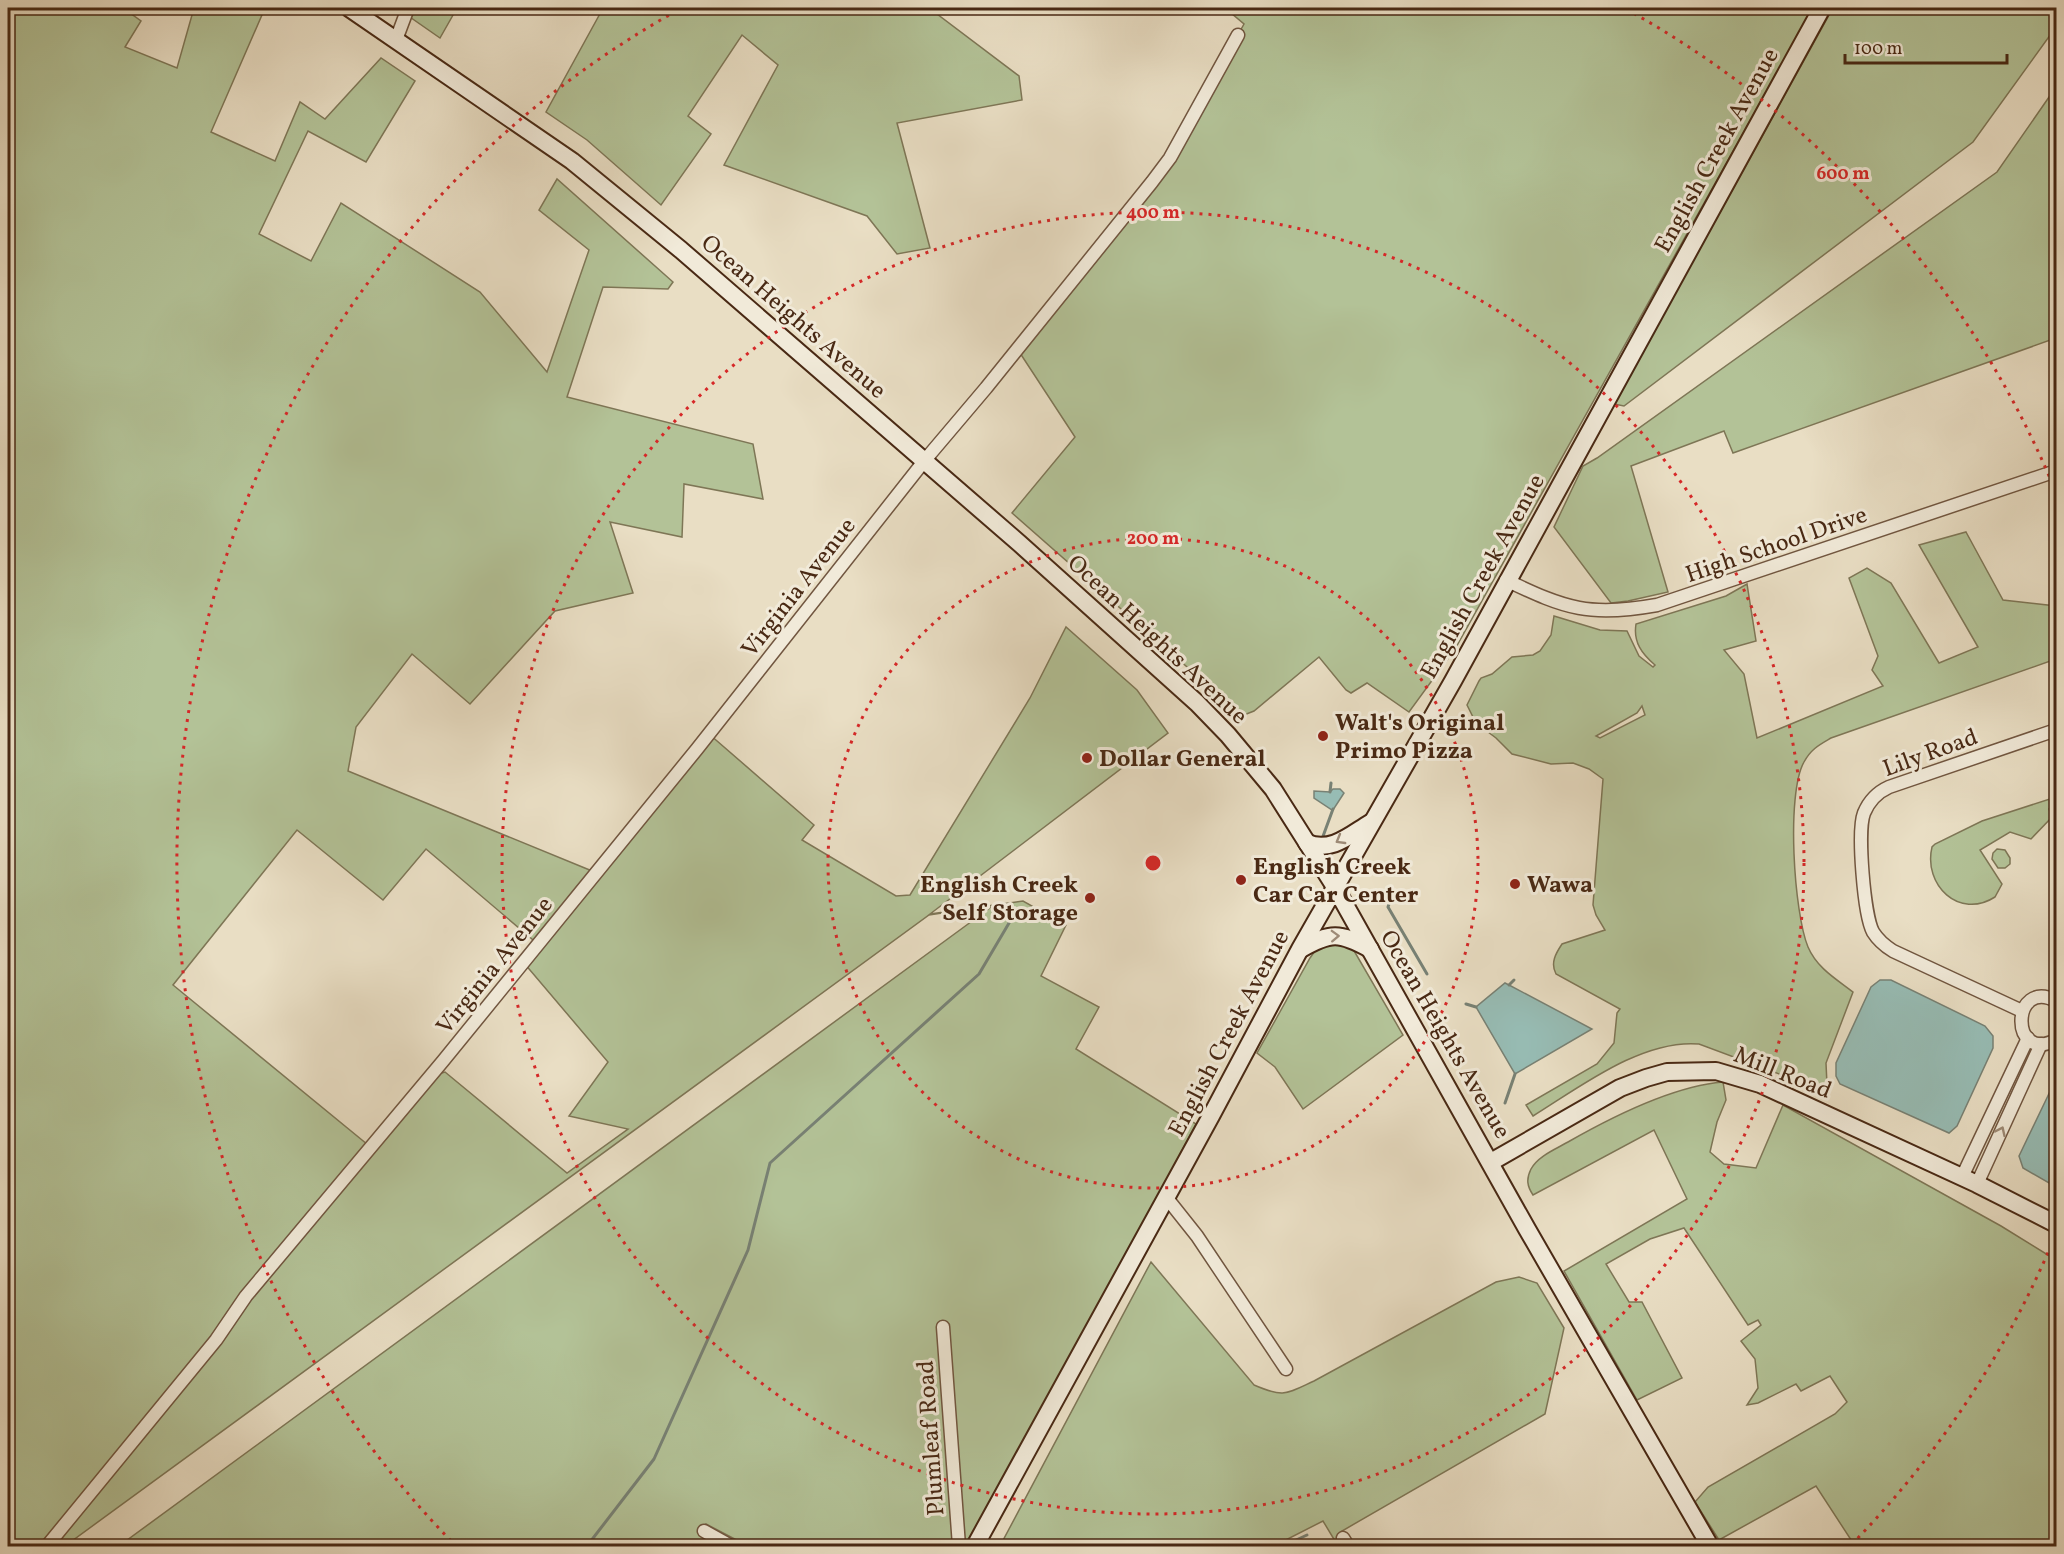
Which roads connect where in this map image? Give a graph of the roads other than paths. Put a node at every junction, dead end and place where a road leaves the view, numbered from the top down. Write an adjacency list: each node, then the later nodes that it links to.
1 (349, 8): 5 (main road, Ocean Heights Avenue)
2 (408, 8): 5 (street)
3 (1822, 8): 8 (main road, English Creek Avenue)
4 (1238, 35): 6 (street, Virginia Avenue)
5 (396, 40): 6 (main road, Ocean Heights Avenue)
6 (925, 460): 11 (main road, Ocean Heights Avenue); 27 (street, Virginia Avenue)
7 (2056, 471): 8 (street, High School Drive)
8 (1506, 580): 10 (main road, English Creek Avenue)
9 (2056, 730): 16 (street, Lily Road)
10 (1371, 822): 11 (main road, one-way to 11); 12 (main road, English Creek Avenue)
11 (1307, 843): 12 (main road, Ocean Heights Avenue)
12 (1335, 887): 13 (main road, English Creek Avenue); 14 (main road, Ocean Heights Avenue)
13 (1300, 949): 14 (main road, one-way to 14); 22 (main road, English Creek Avenue)
14 (1370, 949): 20 (main road, Ocean Heights Avenue)
15 (2056, 1001): 16 (street)
16 (2022, 1011): 17 (street)
17 (2028, 1038): 19 (street); 21 (street)
18 (2056, 1040): 19 (street)
19 (2041, 1044): 21 (street, one-way to 19)
20 (1491, 1162): 21 (main road, Mill Road); 31 (main road, Ocean Heights Avenue)
21 (1969, 1181): 23 (main road, Mill Road)
22 (1166, 1197): 25 (street); 30 (main road, English Creek Avenue)
23 (2056, 1224)
24 (943, 1327): 29 (street, Plumleaf Road)
25 (1286, 1369)
26 (704, 1531): 28 (street)
27 (46, 1546)
28 (731, 1546)
29 (959, 1546)
30 (975, 1546)
31 (1710, 1546)

